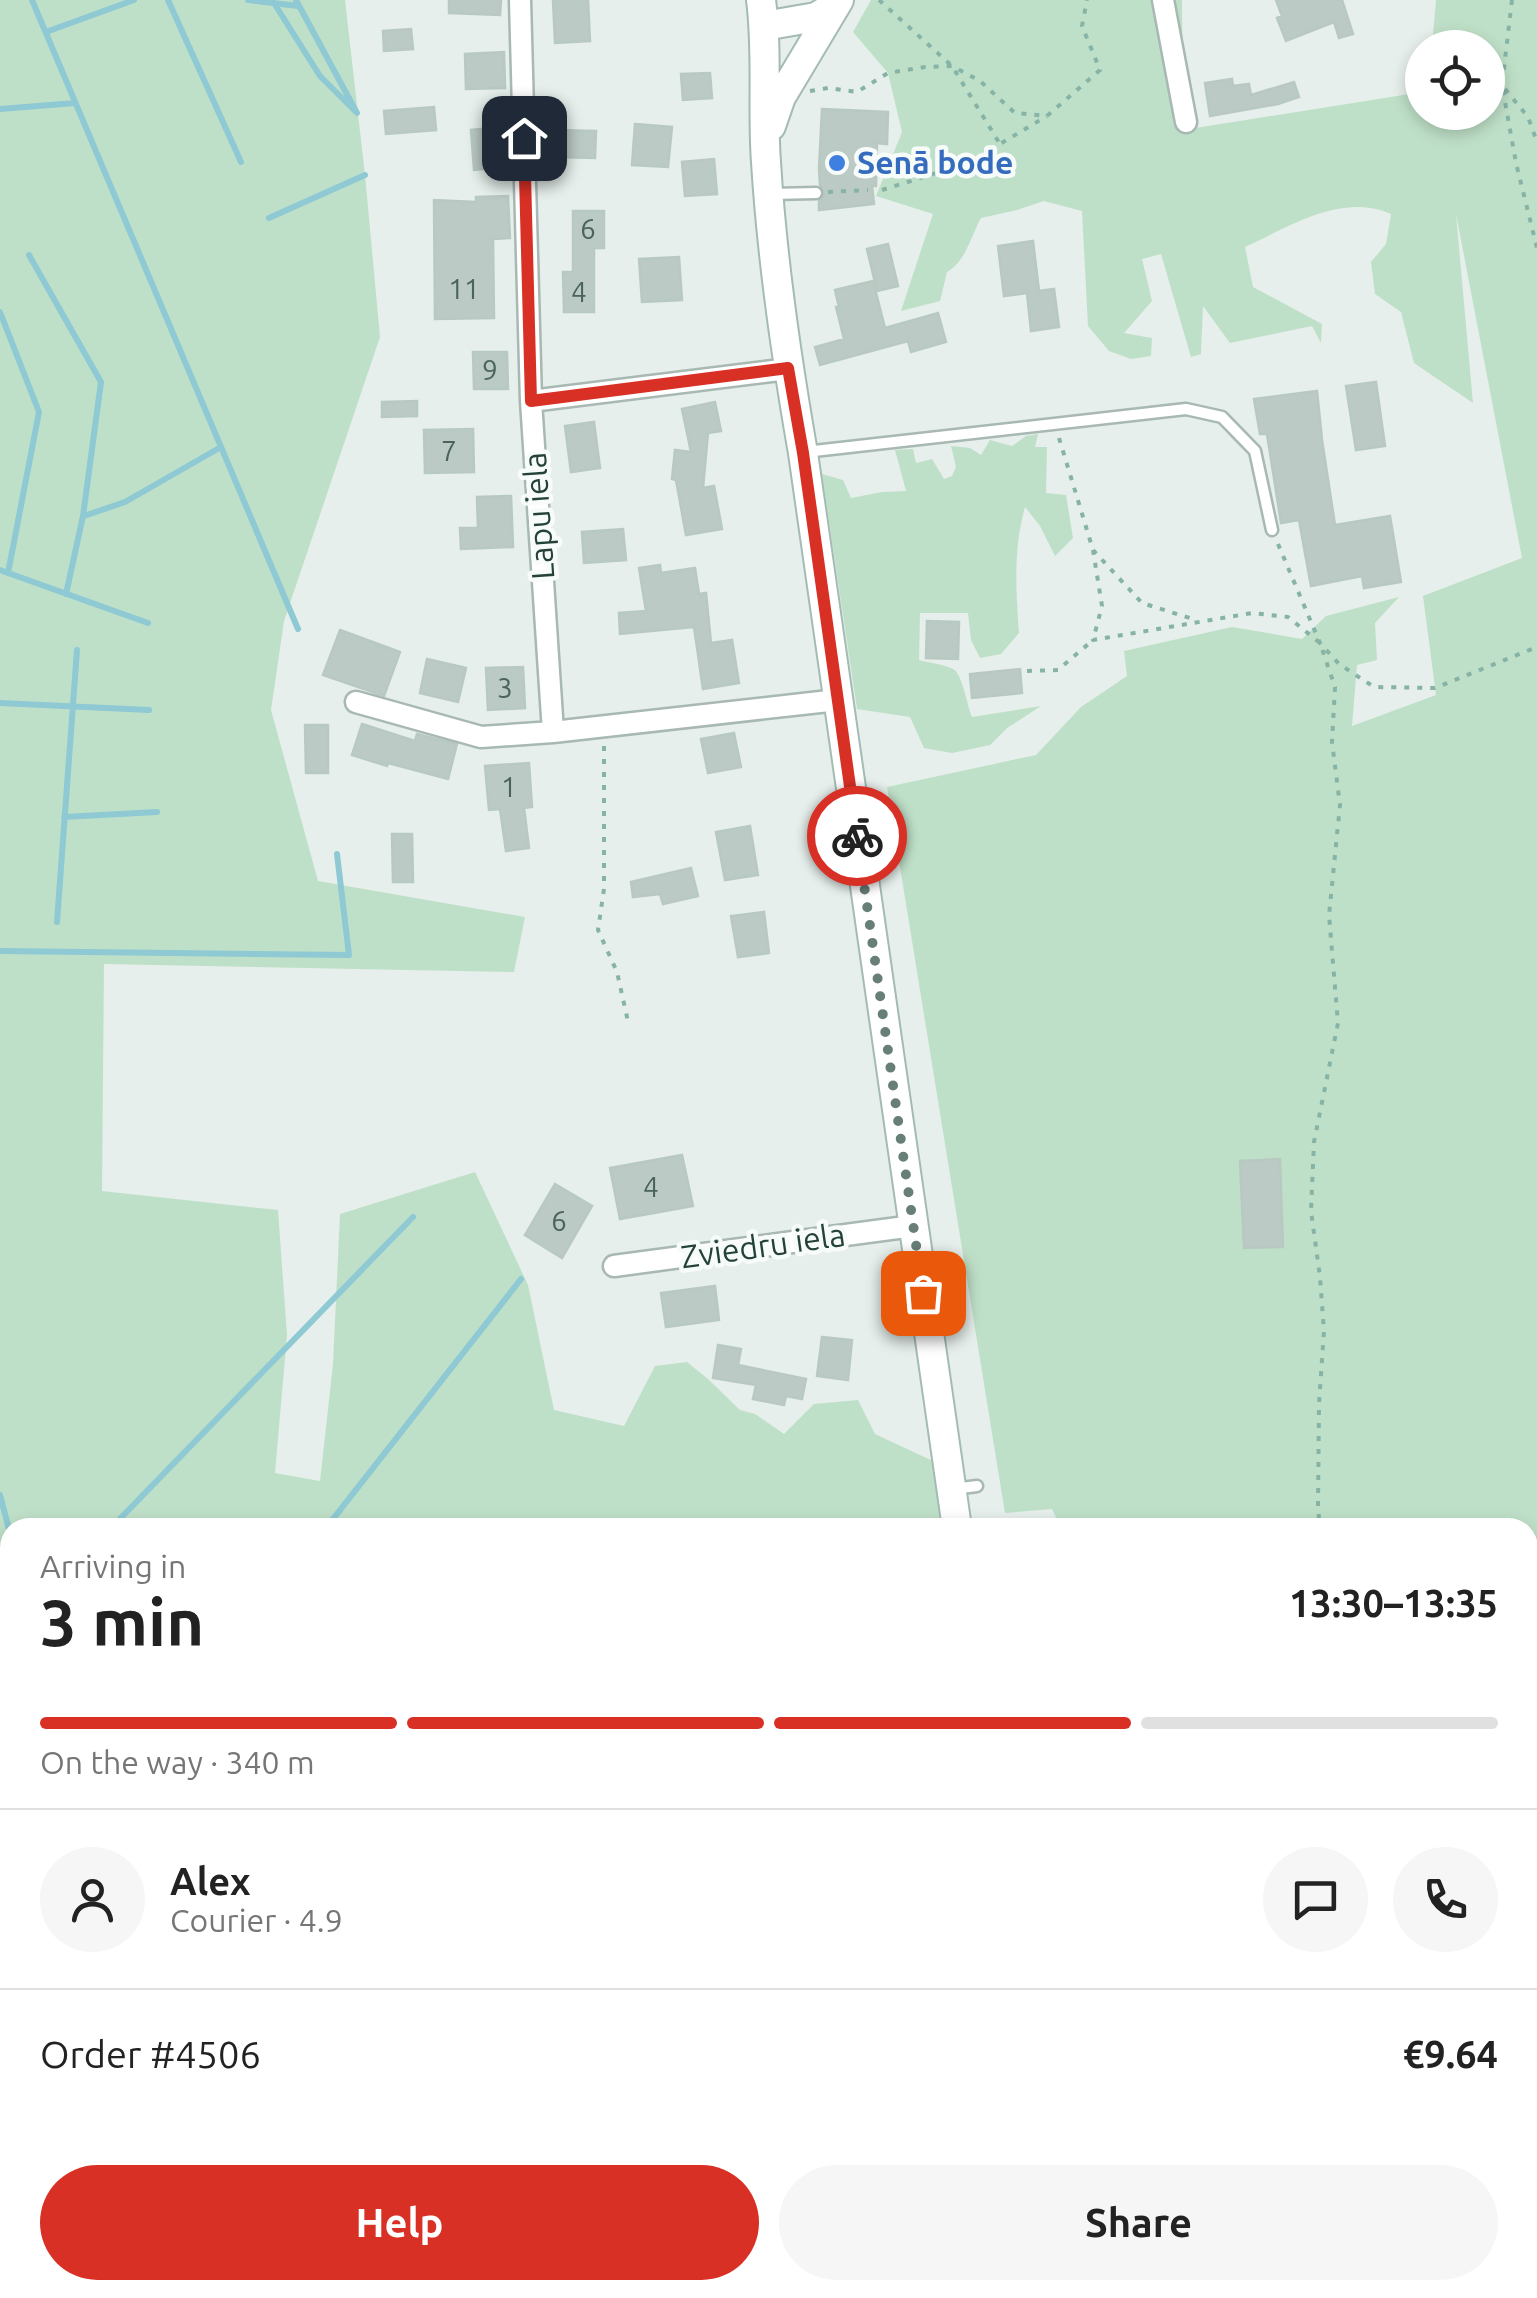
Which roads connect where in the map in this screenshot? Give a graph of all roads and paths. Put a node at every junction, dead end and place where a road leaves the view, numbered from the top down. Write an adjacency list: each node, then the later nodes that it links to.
1 (520, 0): 24 (street, Lapu iela)
2 (879, 0): 9 (path)
3 (1087, 0): 13 (path)
4 (1163, 0): 14 (street)
5 (1512, 0): 8 (path)
6 (838, 2): 7 (main road); 11 (main road)
7 (762, 13): 17 (main road)
8 (1505, 60)
9 (952, 66): 11 (path); 13 (path); 16 (path)
10 (1505, 89): 15 (path)
11 (781, 97): 17 (main road)
12 (1505, 102): 22 (path)
13 (1047, 116): 16 (path)
14 (1186, 122)
15 (1537, 142)
16 (1000, 144): 19 (path)
17 (765, 146): 21 (main road)
18 (868, 190): 20 (path)
19 (882, 190)
20 (816, 193): 21 (lane)
21 (768, 194): 23 (main road)
22 (1537, 248)
23 (788, 368): 24 (street); 26 (main road)
24 (531, 401): 37 (street, Lapu iela)
25 (1055, 424): 26 (lane); 27 (lane); 28 (path)
26 (803, 453): 34 (main road)
27 (1272, 530): 31 (path)
28 (1093, 550): 29 (path); 30 (path)
29 (1200, 622): 30 (path); 31 (path)
30 (1093, 640): 33 (path)
31 (1320, 643): 32 (path); 42 (path)
32 (1537, 647)
33 (1026, 671)
34 (838, 700): 36 (street); 39 (main road)
35 (356, 702): 37 (street)
36 (604, 726): 37 (street); 38 (path)
37 (553, 732)
38 (629, 1026)
39 (913, 1226): 40 (street, Zviedru iela); 41 (main road)
40 (614, 1266)
41 (959, 1518)
42 (1319, 1518)

